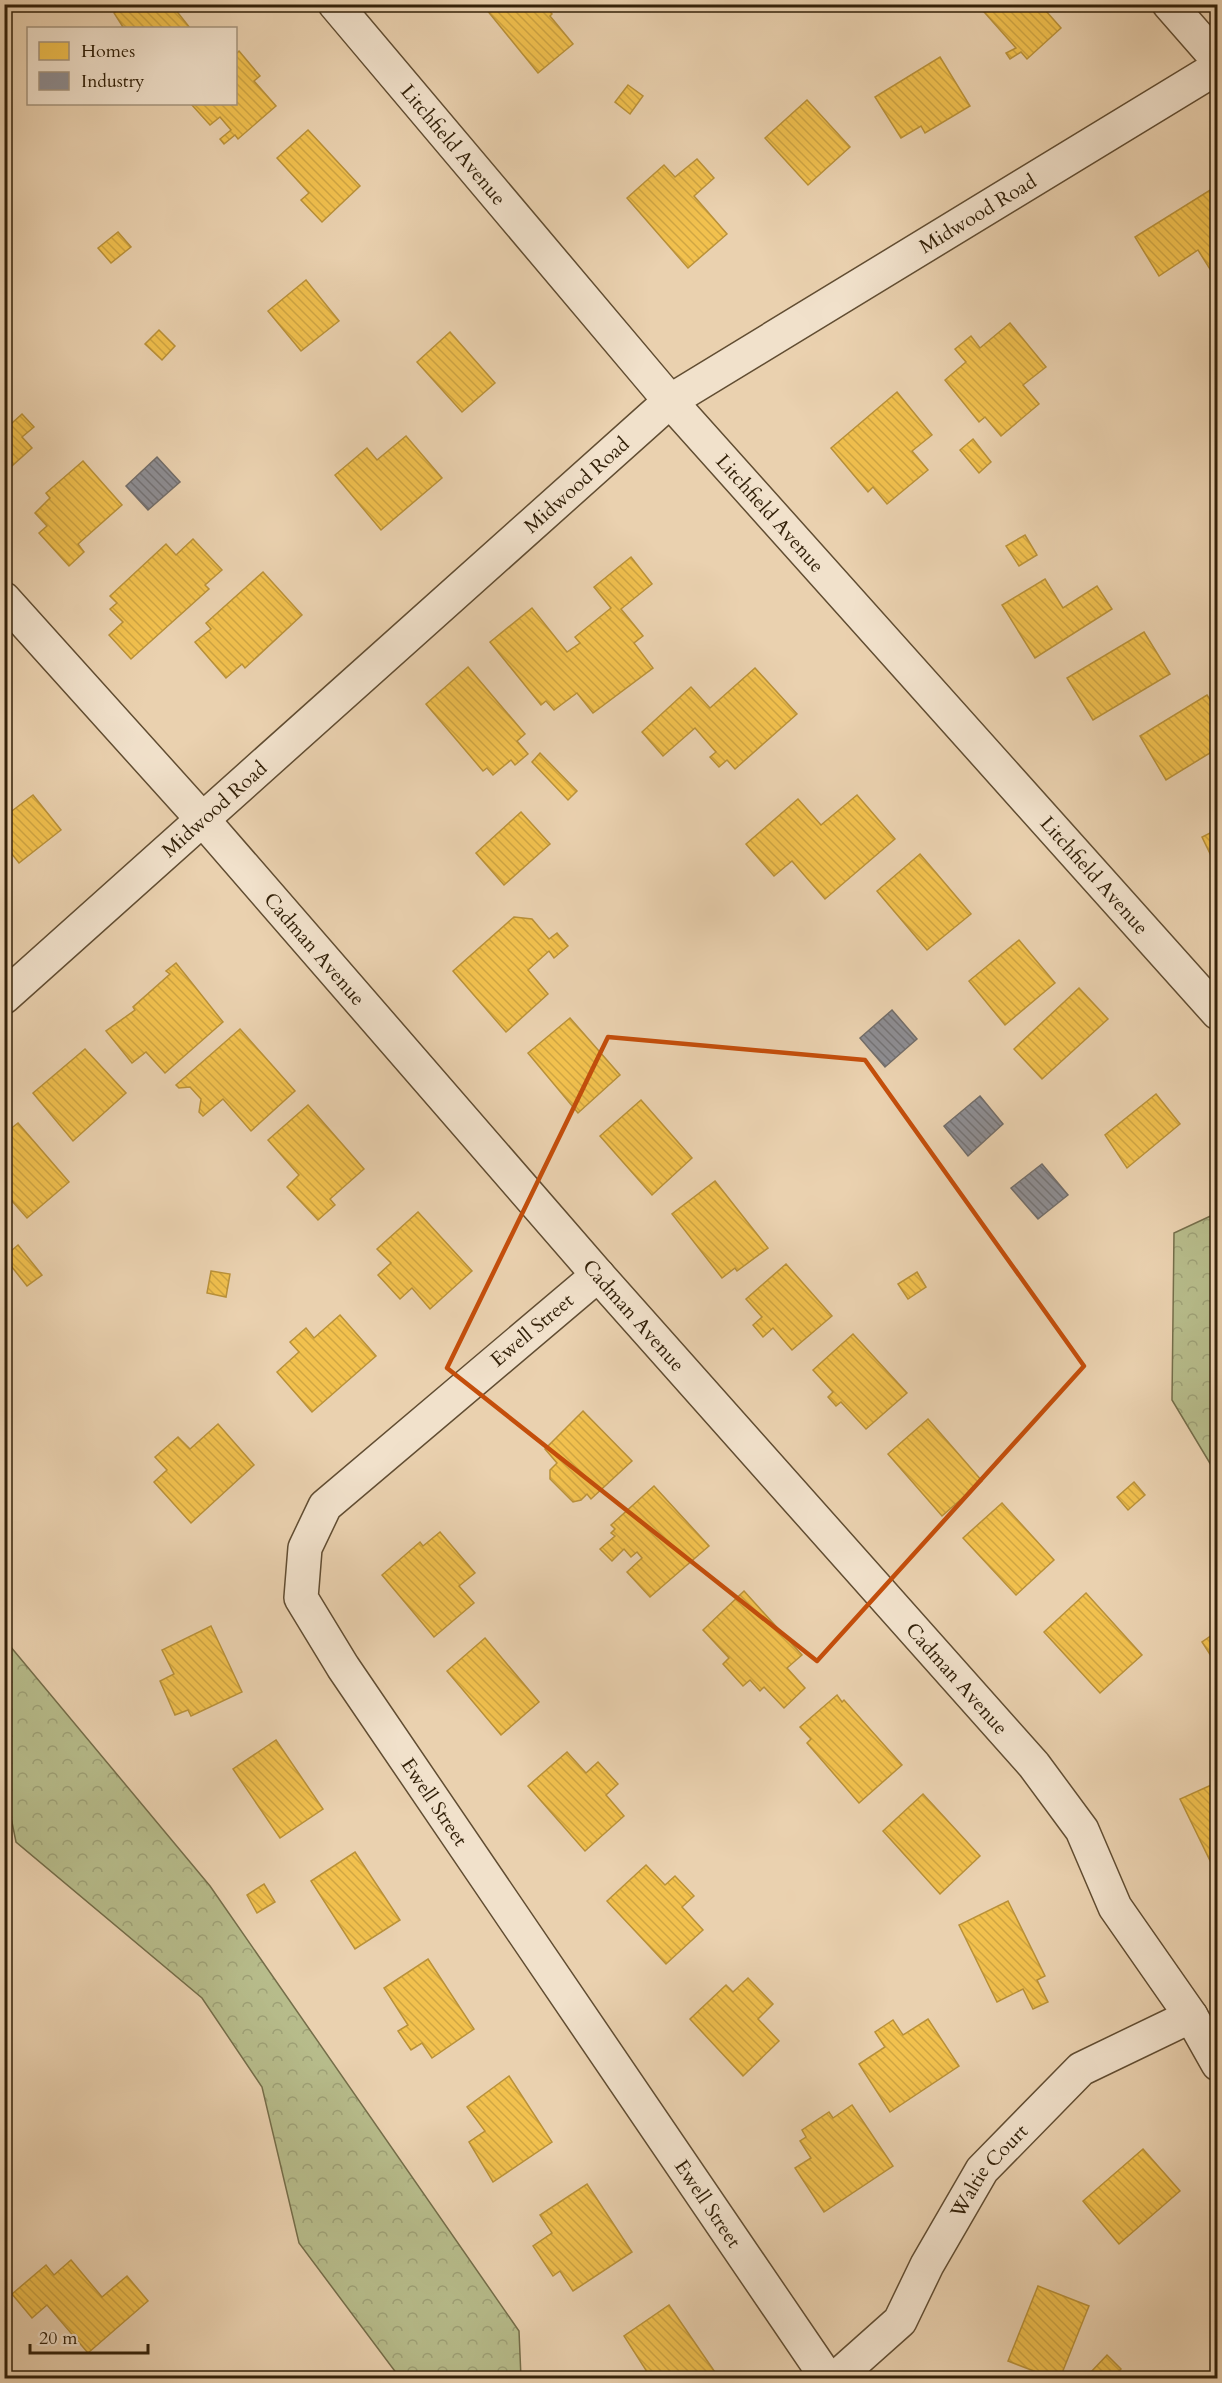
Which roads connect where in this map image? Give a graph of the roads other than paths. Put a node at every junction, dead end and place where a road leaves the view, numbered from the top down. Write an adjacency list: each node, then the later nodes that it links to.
1 (334, 4): 5 (street, Litchfield Avenue)
2 (1168, 4): 3 (street)
3 (1218, 60)
4 (1218, 67): 5 (street, Midwood Road)
5 (670, 401): 7 (street, Midwood Road); 9 (street, Litchfield Avenue)
6 (4, 599): 7 (street, Cadman Avenue)
7 (203, 820): 8 (street, Midwood Road); 10 (street, Cadman Avenue)
8 (4, 996)
9 (1218, 1013)
10 (598, 1275): 11 (street, Cadman Avenue); 13 (street, Ewell Street)
11 (1191, 2016): 12 (street, Cadman Avenue); 14 (street, Waltie Court)
12 (1218, 2064)
13 (827, 2379)
14 (836, 2379)

